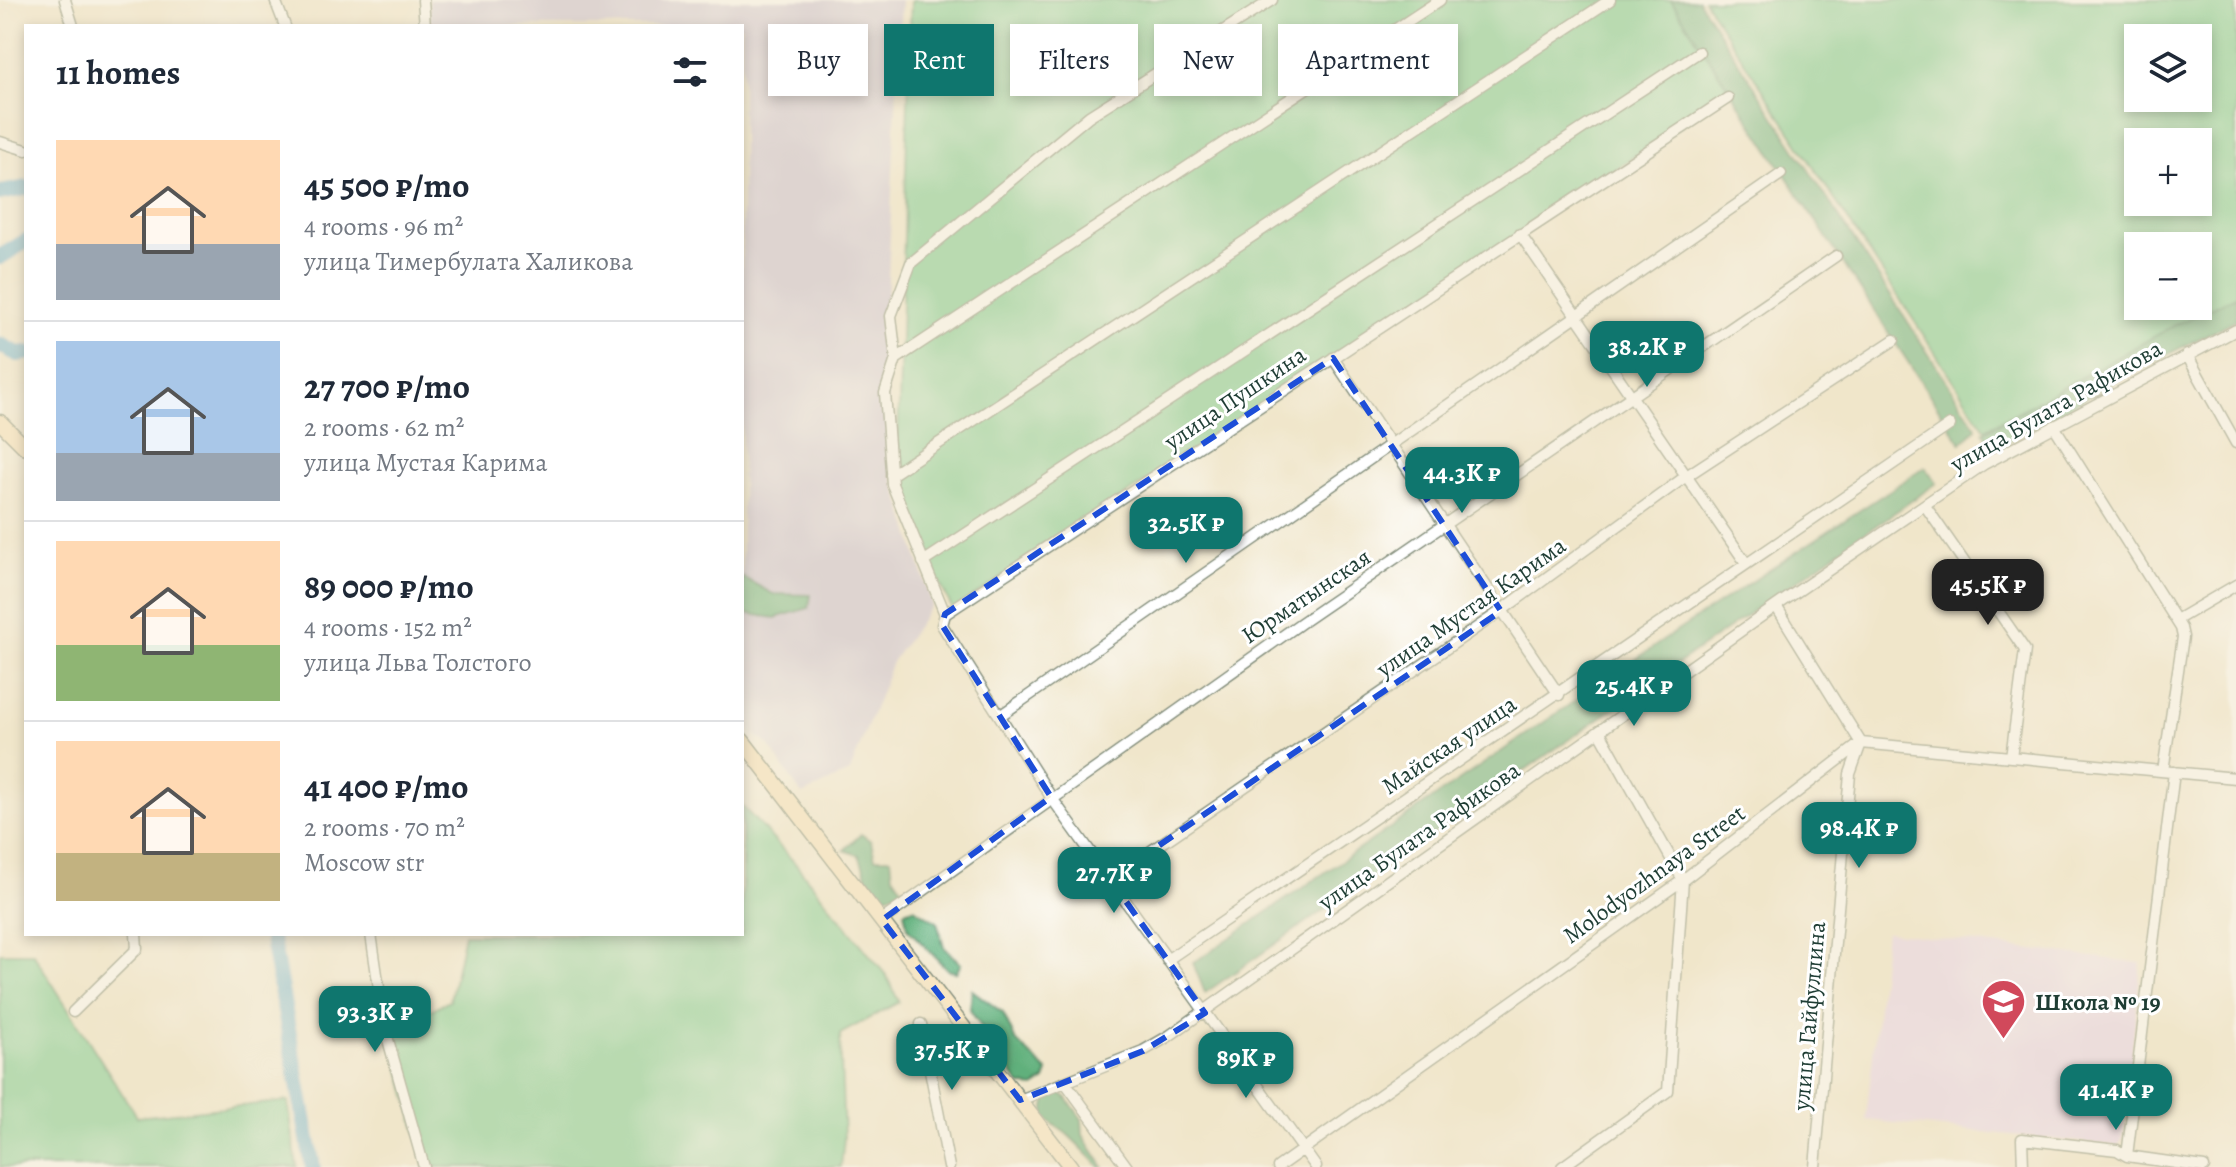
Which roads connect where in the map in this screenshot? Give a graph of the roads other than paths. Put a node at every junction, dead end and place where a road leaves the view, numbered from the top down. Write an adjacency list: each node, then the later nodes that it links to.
1 (65, 0): 7 (street)
2 (275, 0): 8 (street)
3 (423, 0): 9 (street)
4 (1272, 0): 22 (street)
5 (1440, 0): 22 (street)
6 (1610, 0): 30 (street)
7 (72, 24)
8 (284, 24)
9 (425, 24)
10 (1699, 52): 34 (street)
11 (1728, 98): 15 (street, улица Пушкина)
12 (0, 142): 13 (street)
13 (24, 149)
14 (1781, 174): 17 (street)
15 (1520, 234): 17 (street); 21 (street, улица Пушкина)
16 (1836, 256): 23 (street, Юрматынская)
17 (1578, 315): 23 (street); 28 (street)
18 (2236, 330): 20 (street, улица Булата Рафикова)
19 (1894, 340): 31 (street, улица Мустая Карима)
20 (2187, 355): 26 (street, улица Булата Рафикова); 27 (street)
21 (1333, 358): 28 (street); 39 (street, улица Пушкина)
22 (896, 359): 30 (street)
23 (1633, 397): 31 (street); 33 (street, Юрматынская)
24 (0, 422): 29 (street)
25 (1950, 425): 35 (street, Майская улица)
26 (2054, 426): 32 (street, улица Булата Рафикова); 40 (street)
27 (2236, 443)
28 (1391, 445): 33 (street); 42 (street)
29 (24, 446)
30 (891, 475): 34 (street)
31 (1685, 477): 35 (street); 38 (street, улица Мустая Карима)
32 (1926, 507): 37 (street, улица Булата Рафикова); 46 (street)
33 (1447, 524): 38 (street); 49 (street, Юрматынская)
34 (923, 562): 39 (street)
35 (1746, 563): 41 (street, Майская улица)
36 (2236, 585): 40 (street)
37 (1776, 606): 43 (street, улица Булата Рафикова); 45 (street)
38 (1501, 611): 41 (street); 50 (street, улица Мустая Карима)
39 (945, 614): 42 (street)
40 (2178, 619): 47 (street)
41 (1559, 695): 55 (street, Майская улица)
42 (1001, 715): 49 (street)
43 (1600, 732): 51 (street); 57 (street, улица Булата Рафикова)
44 (744, 743): 52 (street)
45 (1861, 743): 46 (street); 51 (street, Molodyozhnaya Street); 70 (street, улица Гайфуллина)
46 (2011, 757): 47 (street)
47 (2169, 772): 48 (street); 62 (street)
48 (2236, 778)
49 (1051, 797): 50 (street); 52 (street, Юрматынская)
50 (1110, 879): 55 (street)
51 (1683, 880): 61 (street, Molodyozhnaya Street); 69 (street)
52 (882, 920): 60 (street)
53 (136, 936): 56 (street)
54 (371, 936): 63 (street)
55 (1167, 960): 57 (street)
56 (73, 1012)
57 (1205, 1013): 59 (street, улица Булата Рафикова); 61 (street)
58 (921, 1024): 64 (street)
59 (1065, 1082): 60 (street, улица Булата Рафикова); 66 (street)
60 (1020, 1100): 65 (street)
61 (1303, 1149): 67 (street, Molodyozhnaya Street); 68 (street)
62 (2127, 1156): 71 (street); 72 (street)
63 (424, 1167)
64 (949, 1167)
65 (1071, 1167)
66 (1127, 1167)
67 (1278, 1167)
68 (1316, 1167)
69 (1562, 1167)
70 (1815, 1167)
71 (2023, 1167)
72 (2204, 1167)

